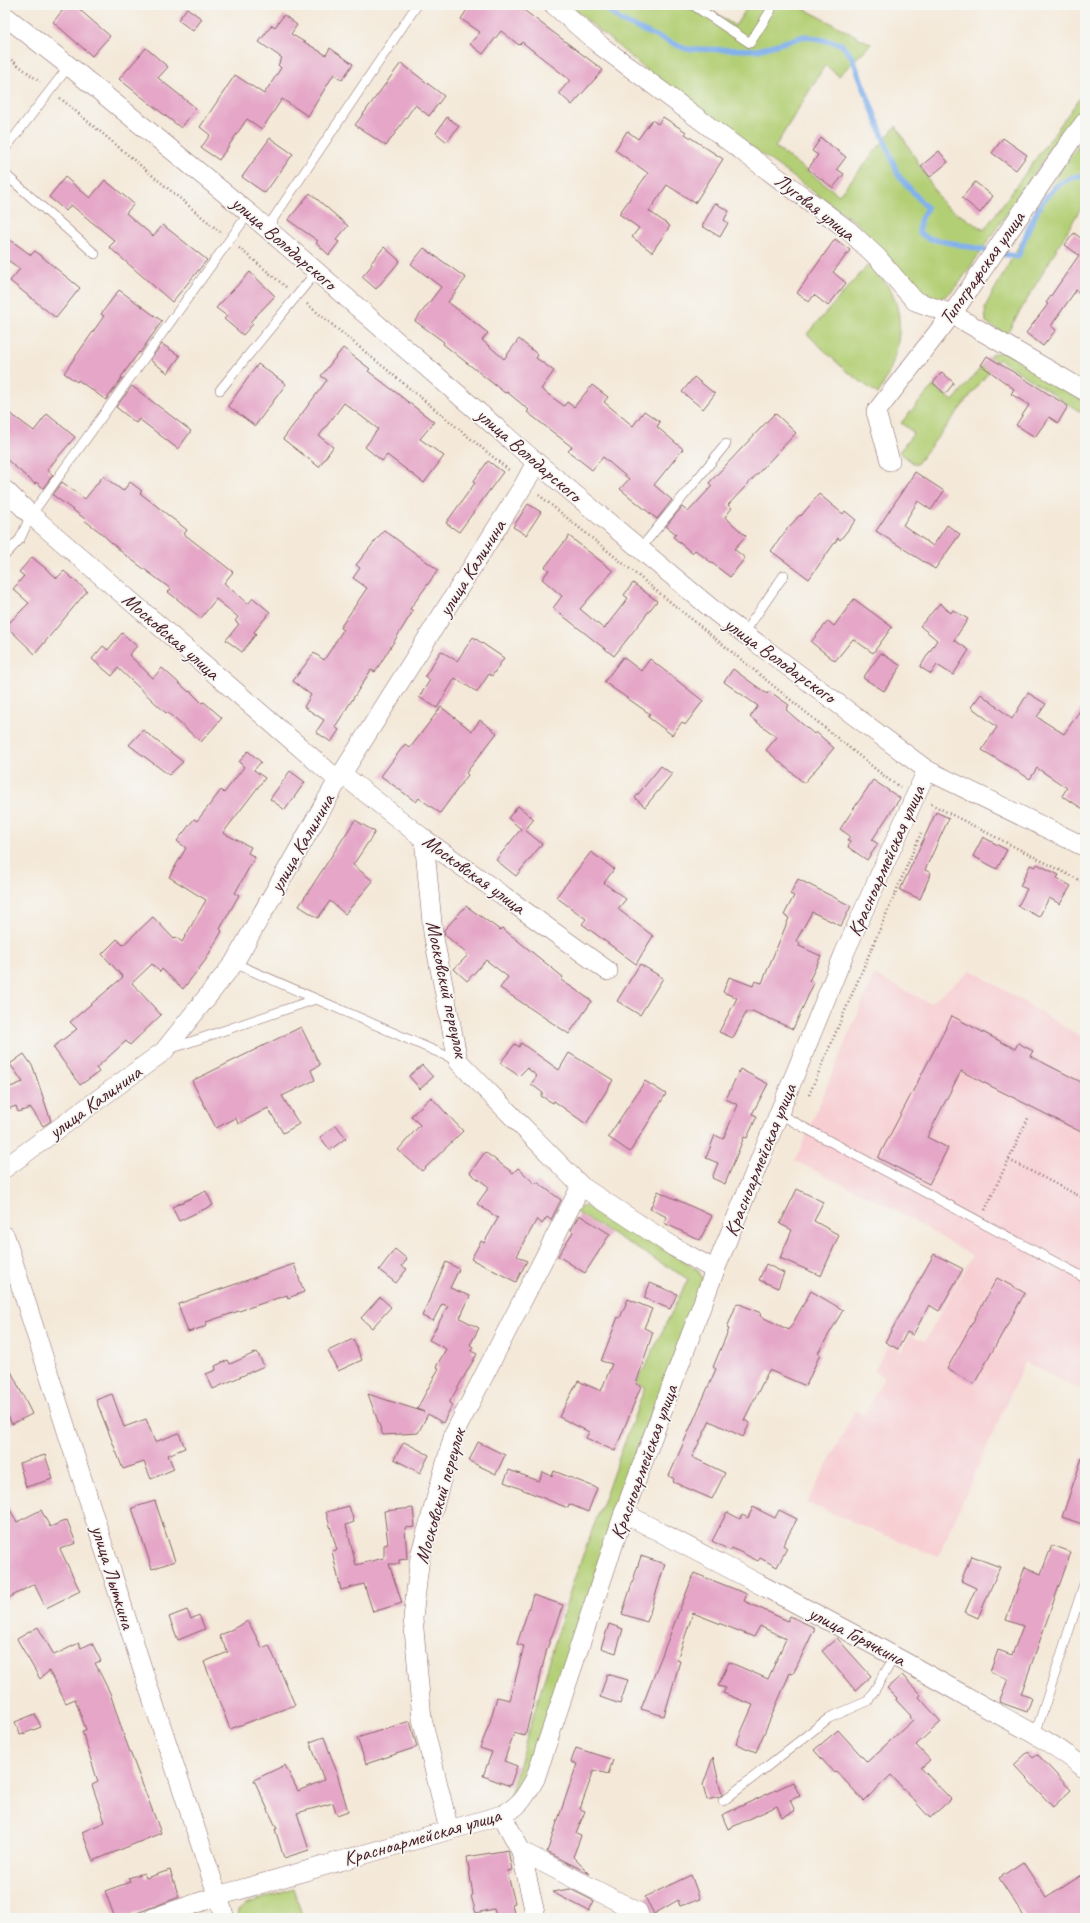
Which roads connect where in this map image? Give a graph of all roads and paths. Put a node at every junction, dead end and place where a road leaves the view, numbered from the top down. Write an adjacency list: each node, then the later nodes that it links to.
1 (417, 5): 11 (lane)
2 (554, 5): 14 (street, Луговая улица)
3 (693, 5): 4 (lane)
4 (771, 10)
5 (5, 16): 6 (street, улица Володарского)
6 (69, 66): 8 (lane); 10 (street, улица Володарского)
7 (1085, 122): 14 (street, Типографская улица)
8 (5, 149)
9 (5, 174): 12 (lane)
10 (249, 213): 11 (street, улица Володарского); 21 (lane)
11 (267, 228): 13 (street, улица Володарского)
12 (94, 254)
13 (317, 271): 15 (lane); 19 (street, улица Володарского)
14 (952, 314): 16 (street, Луговая улица); 18 (street, Типографская улица)
15 (220, 390)
16 (1085, 391)
17 (726, 444): 22 (lane)
18 (890, 461)
19 (536, 462): 22 (street, улица Володарского); 27 (street, улица Калинина)
20 (5, 490): 21 (street, Московская улица)
21 (31, 516): 23 (lane); 27 (street, Московская улица)
22 (640, 549): 25 (street, улица Володарского)
23 (5, 555)
24 (784, 575): 25 (lane)
25 (744, 633): 26 (street, улица Володарского)
26 (927, 770): 32 (street, улица Володарского); 39 (street, Красноармейская улица)
27 (340, 777): 31 (street, Московская улица); 33 (street, улица Калинина)
28 (933, 805): 29 (path)
29 (930, 812)
30 (924, 827): 38 (path)
31 (424, 839): 34 (street, Московская улица); 37 (street, Московский переулок)
32 (1085, 847)
33 (234, 963): 35 (lane); 36 (street, улица Калинина)
34 (608, 971)
35 (316, 999): 36 (lane); 37 (lane)
36 (164, 1051): 42 (street, улица Калинина)
37 (458, 1061): 43 (street, Московский переулок)
38 (808, 1097)
39 (779, 1114): 45 (lane); 47 (street, Красноармейская улица)
40 (1030, 1116): 41 (path)
41 (1009, 1160): 44 (path); 45 (path)
42 (5, 1168)
43 (581, 1186): 47 (street, Московский переулок); 56 (street, Московский переулок)
44 (1085, 1199)
45 (980, 1221): 48 (lane)
46 (5, 1236): 58 (street, улица Лыткина)
47 (715, 1270): 49 (street, Красноармейская улица)
48 (1085, 1278)
49 (624, 1513): 51 (street, улица Горячкина); 55 (street, Красноармейская улица)
50 (1085, 1581): 52 (lane)
51 (895, 1656): 52 (street, улица Горячкина); 54 (lane)
52 (1035, 1736): 53 (street, улица Горячкина)
53 (1085, 1769)
54 (723, 1801)
55 (502, 1815): 56 (street, Красноармейская улица); 57 (street)
56 (449, 1830): 58 (street, Красноармейская улица)
57 (521, 1851): 61 (street); 62 (street)
58 (218, 1896): 59 (street, Красноармейская улица); 60 (street, улица Лыткина)
59 (153, 1918)
60 (225, 1918)
61 (536, 1918)
62 (640, 1918)

